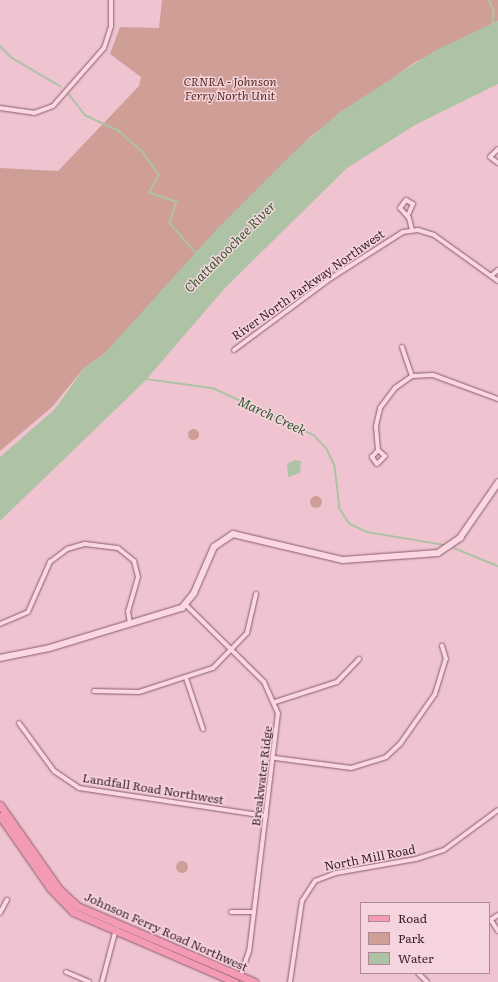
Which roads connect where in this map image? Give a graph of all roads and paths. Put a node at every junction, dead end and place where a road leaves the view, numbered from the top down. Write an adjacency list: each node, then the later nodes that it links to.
1 (111, 0): 2 (street)
2 (0, 108)
3 (498, 149): 4 (street)
4 (498, 163)
5 (408, 215): 6 (street)
6 (412, 230): 8 (street); 11 (street, River North Parkway Northwest)
7 (498, 270): 8 (street)
8 (492, 275): 9 (street)
9 (498, 280)
10 (402, 347): 12 (street)
11 (234, 350)
12 (412, 376): 13 (street); 14 (street)
13 (498, 399)
14 (378, 450)
15 (498, 483): 17 (street)
16 (256, 594): 21 (street)
17 (186, 606): 19 (street); 21 (street, Breakwater Ridge)
18 (0, 624): 19 (street)
19 (130, 624): 22 (street)
20 (442, 646): 29 (street)
21 (232, 651): 24 (street); 26 (street, Breakwater Ridge)
22 (0, 658)
23 (359, 659): 26 (street)
24 (186, 678): 25 (street); 28 (street)
25 (94, 691)
26 (275, 702): 29 (street, Breakwater Ridge)
27 (19, 723): 33 (street, Landfall Road Northwest)
28 (203, 729)
29 (275, 758): 33 (street, Breakwater Ridge)
30 (0, 805): 40 (main road, Johnson Ferry Road Northwest)
31 (498, 810): 49 (street, North Mill Road)
32 (0, 816): 40 (main road, Johnson Ferry Road Northwest)
33 (266, 816): 36 (street, Breakwater Ridge)
34 (7, 900): 37 (street)
35 (231, 912): 36 (street)
36 (254, 912): 44 (street, Breakwater Ridge)
37 (0, 913)
38 (498, 915): 39 (street)
39 (490, 921): 41 (street)
40 (116, 928): 44 (main road, Johnson Ferry Road Northwest); 46 (street); 47 (main road, Johnson Ferry Road Northwest)
41 (498, 931)
42 (66, 972): 45 (street)
43 (419, 974): 50 (street)
44 (239, 979): 48 (main road, Johnson Ferry Road Northwest)
45 (89, 982)
46 (102, 982)
47 (235, 982)
48 (254, 982)
49 (290, 982)
50 (427, 982)

